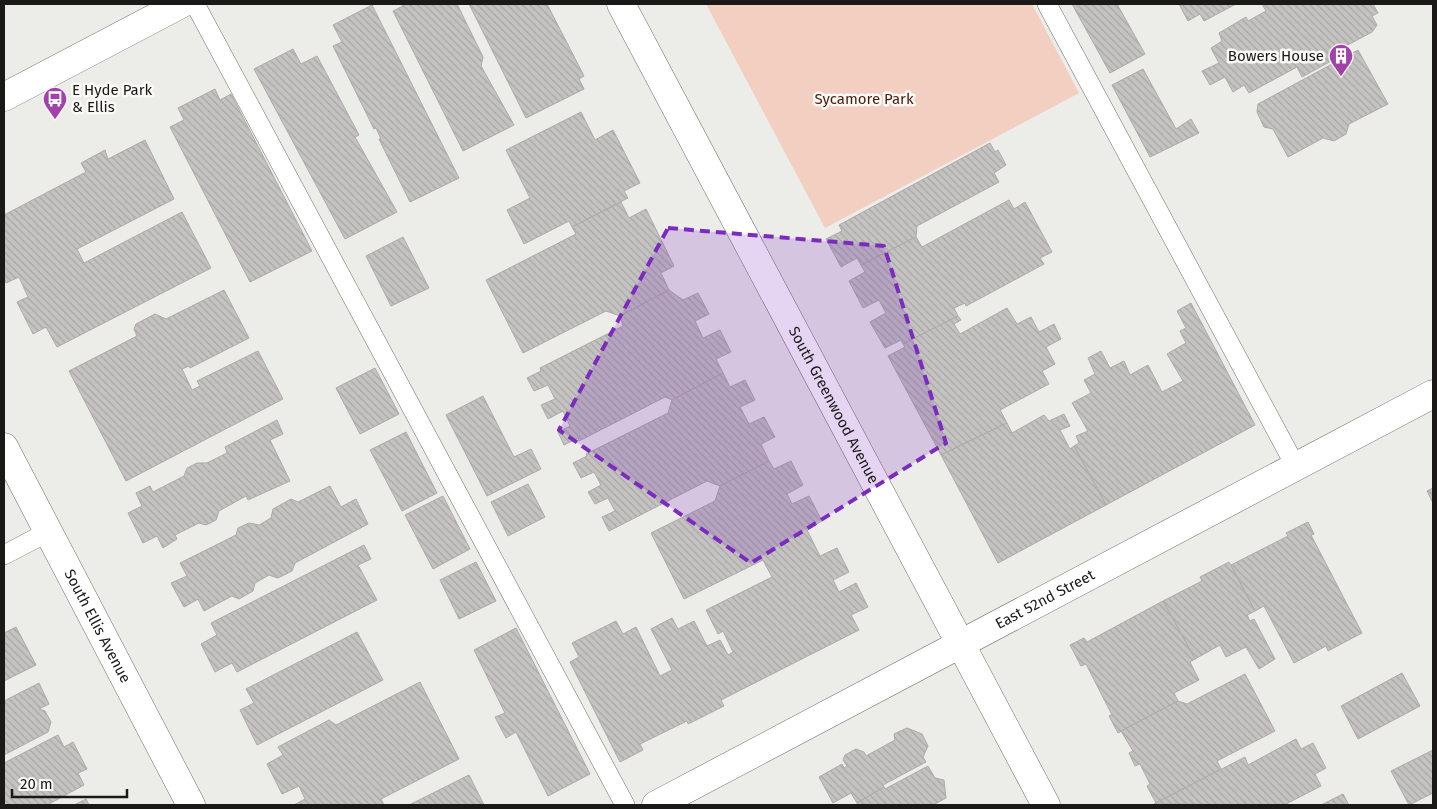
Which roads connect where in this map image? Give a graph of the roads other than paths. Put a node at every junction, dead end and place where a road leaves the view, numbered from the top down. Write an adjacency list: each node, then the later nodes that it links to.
1 (181, 4): 5 (street)
2 (195, 4): 13 (lane)
3 (620, 4): 11 (street, South Greenwood Avenue)
4 (1047, 4): 8 (lane)
5 (4, 97)
6 (1433, 394): 8 (street, East 52nd Street)
7 (4, 447): 9 (street, South Ellis Avenue)
8 (1296, 467): 11 (street, East 52nd Street)
9 (48, 532): 10 (lane); 12 (street, South Ellis Avenue)
10 (4, 555)
11 (961, 644): 14 (street, East 52nd Street); 15 (street, South Greenwood Avenue)
12 (191, 805)
13 (625, 805)
14 (656, 805)
15 (1046, 805)

